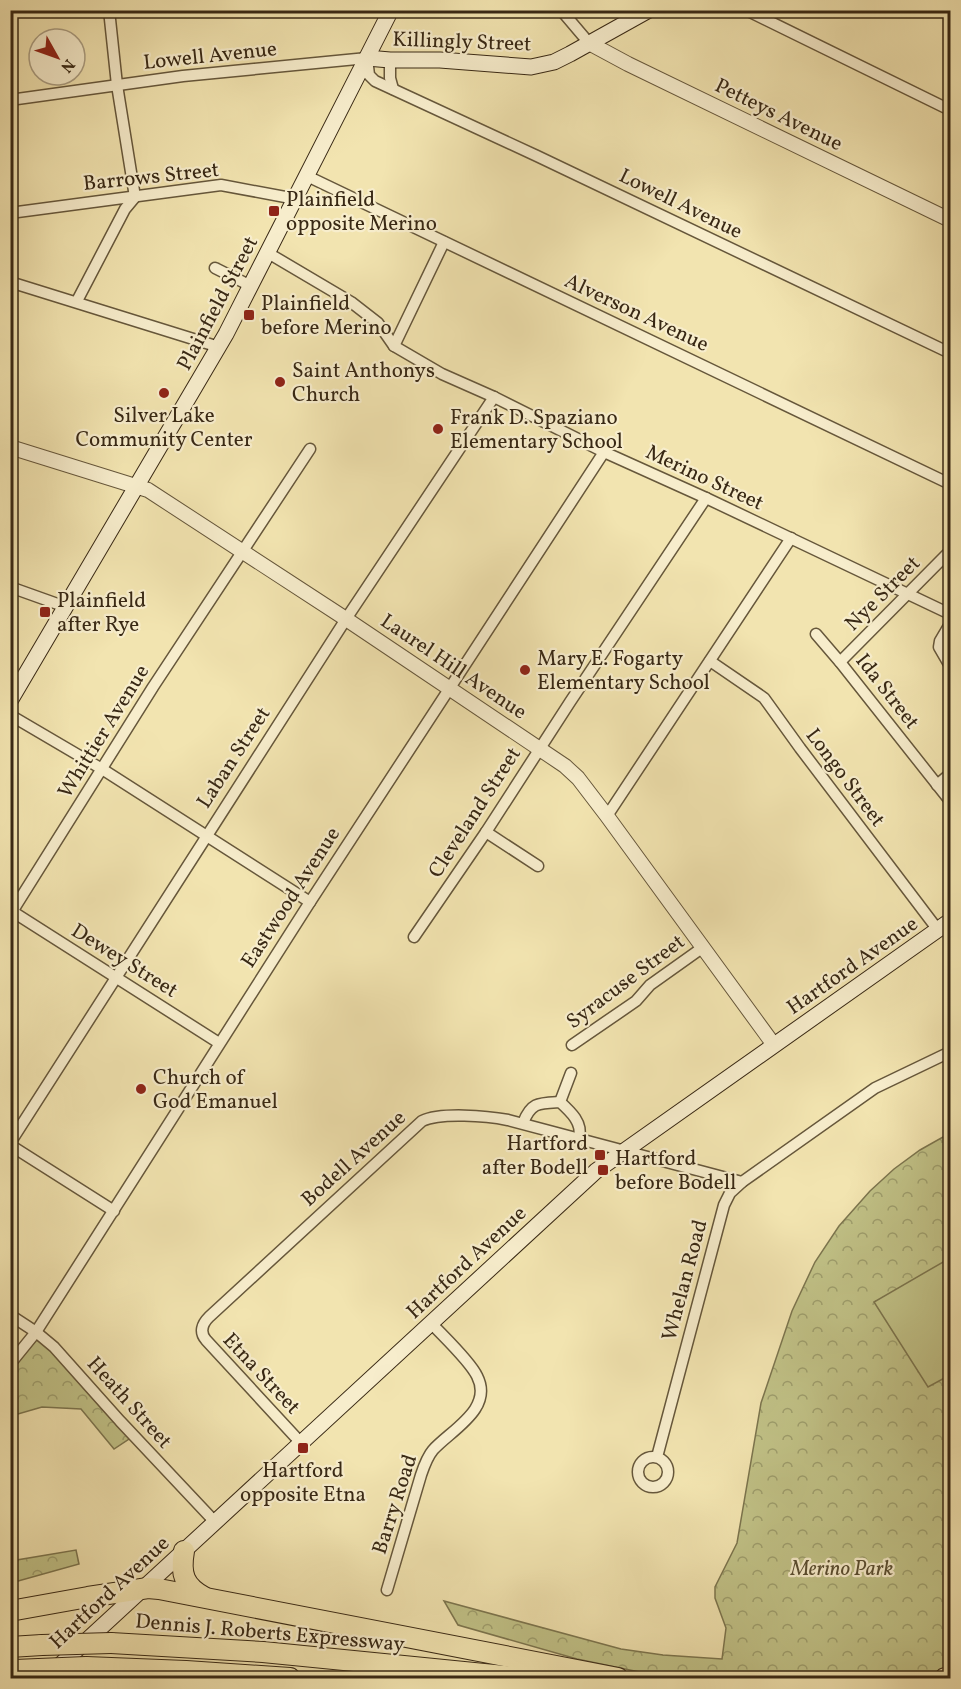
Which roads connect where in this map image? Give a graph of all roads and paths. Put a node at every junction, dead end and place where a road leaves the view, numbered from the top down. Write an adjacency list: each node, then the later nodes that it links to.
1 (109, 10): 9 (street)
2 (391, 10): 7 (main road, Plainfield Street)
3 (561, 10): 6 (street)
4 (649, 10): 6 (main road, Killingly Street)
5 (746, 10): 12 (street)
6 (589, 44): 8 (main road, Killingly Street); 17 (street, Petteys Avenue)
7 (368, 58): 8 (main road, Killingly Street); 9 (street, Lowell Avenue); 10 (street, Lowell Avenue); 13 (main road, Plainfield Street)
8 (390, 60): 10 (street)
9 (117, 85): 11 (street, Lowell Avenue); 14 (street)
10 (393, 89): 26 (street, Lowell Avenue)
11 (10, 100)
12 (951, 110)
13 (307, 176): 15 (main road, Plainfield Street); 18 (street, Alverson Avenue)
14 (135, 197): 15 (street, Barrows Street); 16 (street, Barrows Street); 23 (street)
15 (296, 198): 19 (main road, Plainfield Street)
16 (10, 213)
17 (951, 220)
18 (444, 242): 24 (street); 31 (street, Alverson Avenue)
19 (268, 253): 22 (main road, Plainfield Street); 24 (street, Merino Street)
20 (215, 268): 22 (street)
21 (10, 282): 23 (street)
22 (251, 286): 25 (main road, Plainfield Street)
23 (77, 302): 25 (street)
24 (393, 346): 27 (street, Merino Street)
25 (219, 347): 32 (main road, Plainfield Street)
26 (951, 353)
27 (494, 397): 30 (street, Merino Street); 41 (street, Laban Street)
28 (10, 447): 32 (street, Laurel Hill Avenue)
29 (310, 449): 35 (street, Whittier Avenue)
30 (604, 452): 33 (street, Merino Street); 47 (street, Eastwood Avenue)
31 (951, 484)
32 (137, 486): 35 (street, Laurel Hill Avenue); 39 (main road, Plainfield Street)
33 (706, 498): 34 (street, Merino Street); 50 (street, Cleveland Street)
34 (791, 538): 38 (street, Merino Street); 44 (street)
35 (242, 551): 41 (street, Laurel Hill Avenue); 51 (street, Whittier Avenue)
36 (951, 551): 38 (street, Nye Street)
37 (10, 587): 39 (street)
38 (909, 593): 40 (street, Merino Street); 45 (street, Nye Street)
39 (66, 607): 48 (main road, Plainfield Street)
40 (951, 614)
41 (346, 618): 47 (street, Laurel Hill Avenue); 57 (street, Laban Street)
42 (951, 624): 46 (street)
43 (816, 634): 45 (street, Ida Street)
44 (710, 661): 55 (street); 61 (street, Longo Street)
45 (840, 662): 53 (street, Ida Street)
46 (951, 666)
47 (448, 689): 50 (street, Laurel Hill Avenue); 59 (street, Eastwood Avenue)
48 (10, 701)
49 (10, 715): 51 (street)
50 (539, 748): 55 (street, Laurel Hill Avenue); 56 (street, Cleveland Street)
51 (102, 769): 57 (street); 60 (street, Whittier Avenue)
52 (951, 774): 53 (street)
53 (937, 785): 54 (street, Ida Street)
54 (951, 801)
55 (608, 816): 63 (street, Laurel Hill Avenue)
56 (486, 832): 58 (street); 62 (street, Cleveland Street)
57 (206, 836): 59 (street); 64 (street, Laban Street)
58 (538, 866)
59 (310, 902): 65 (street, Eastwood Avenue)
60 (11, 912): 64 (street, Dewey Street)
61 (944, 926): 67 (main road, Hartford Avenue)
62 (414, 937)
63 (702, 948): 66 (street, Syracuse Street); 67 (street, Laurel Hill Avenue)
64 (117, 977): 65 (street, Dewey Street); 73 (street, Laban Street)
65 (219, 1042): 76 (street, Eastwood Avenue)
66 (572, 1045)
67 (774, 1045): 74 (main road, Hartford Avenue)
68 (951, 1052): 75 (street, Whelan Road)
69 (571, 1073): 70 (street)
70 (560, 1102): 71 (street); 72 (street)
71 (523, 1123): 72 (street, Bodell Avenue); 79 (street, Bodell Avenue)
72 (579, 1138): 74 (street, Bodell Avenue)
73 (10, 1144): 76 (street)
74 (624, 1150): 75 (street, Bodell Avenue); 78 (main road, Hartford Avenue)
75 (742, 1182): 83 (street, Whelan Road)
76 (114, 1211): 80 (street, Eastwood Avenue)
77 (10, 1315): 80 (street, Heath Street)
78 (431, 1323): 82 (main road, Hartford Avenue); 87 (street, Barry Road)
79 (202, 1326): 82 (street, Etna Street)
80 (36, 1332): 81 (street, Eastwood Avenue); 84 (street, Heath Street)
81 (10, 1364)
82 (300, 1443): 84 (main road, Hartford Avenue)
83 (657, 1457)
84 (215, 1522): 85 (main road, Hartford Avenue)
85 (184, 1551): 86 (main road, Hartford Avenue); 88 (highway)
86 (143, 1589): 88 (highway); 89 (highway); 93 (main road, Hartford Avenue)
87 (387, 1590)
88 (210, 1599): 96 (highway)
89 (10, 1611)
90 (10, 1647): 95 (highway, Dennis J. Roberts Expressway, bridge)
91 (13, 1670): 94 (highway, bridge)
92 (951, 1677): 97 (highway)
93 (46, 1678)
94 (290, 1678)
95 (525, 1678)
96 (618, 1678)
97 (945, 1678)

